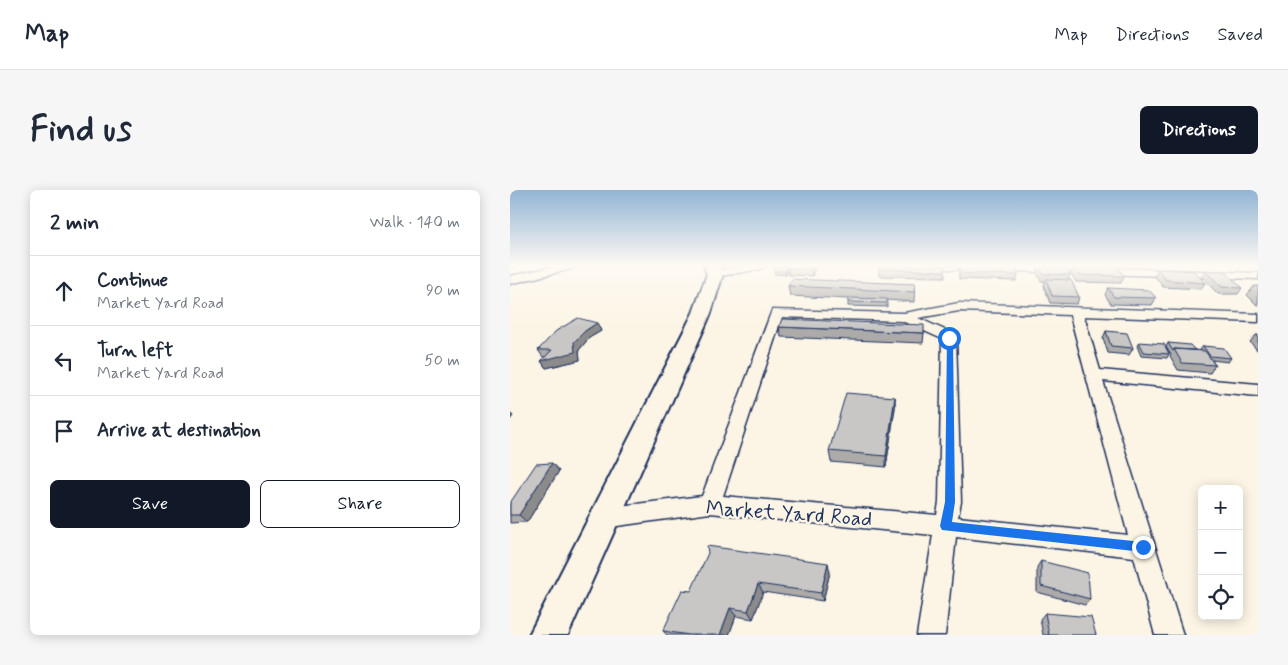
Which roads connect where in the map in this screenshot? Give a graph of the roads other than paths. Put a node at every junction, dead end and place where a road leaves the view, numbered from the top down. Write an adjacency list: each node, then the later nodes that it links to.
1 (709, 287): 8 (main road)
2 (1076, 311): 3 (street); 4 (street); 5 (street)
3 (904, 317): 7 (street); 9 (street)
4 (1258, 318)
5 (1093, 375): 6 (street); 10 (street)
6 (1258, 390)
7 (710, 504): 8 (street, Market Yard Road); 9 (street, Market Yard Road)
8 (604, 518): 11 (main road)
9 (946, 526): 10 (street, Market Yard Road); 12 (street)
10 (1143, 547): 13 (street)
11 (548, 635)
12 (931, 635)
13 (1169, 635)

